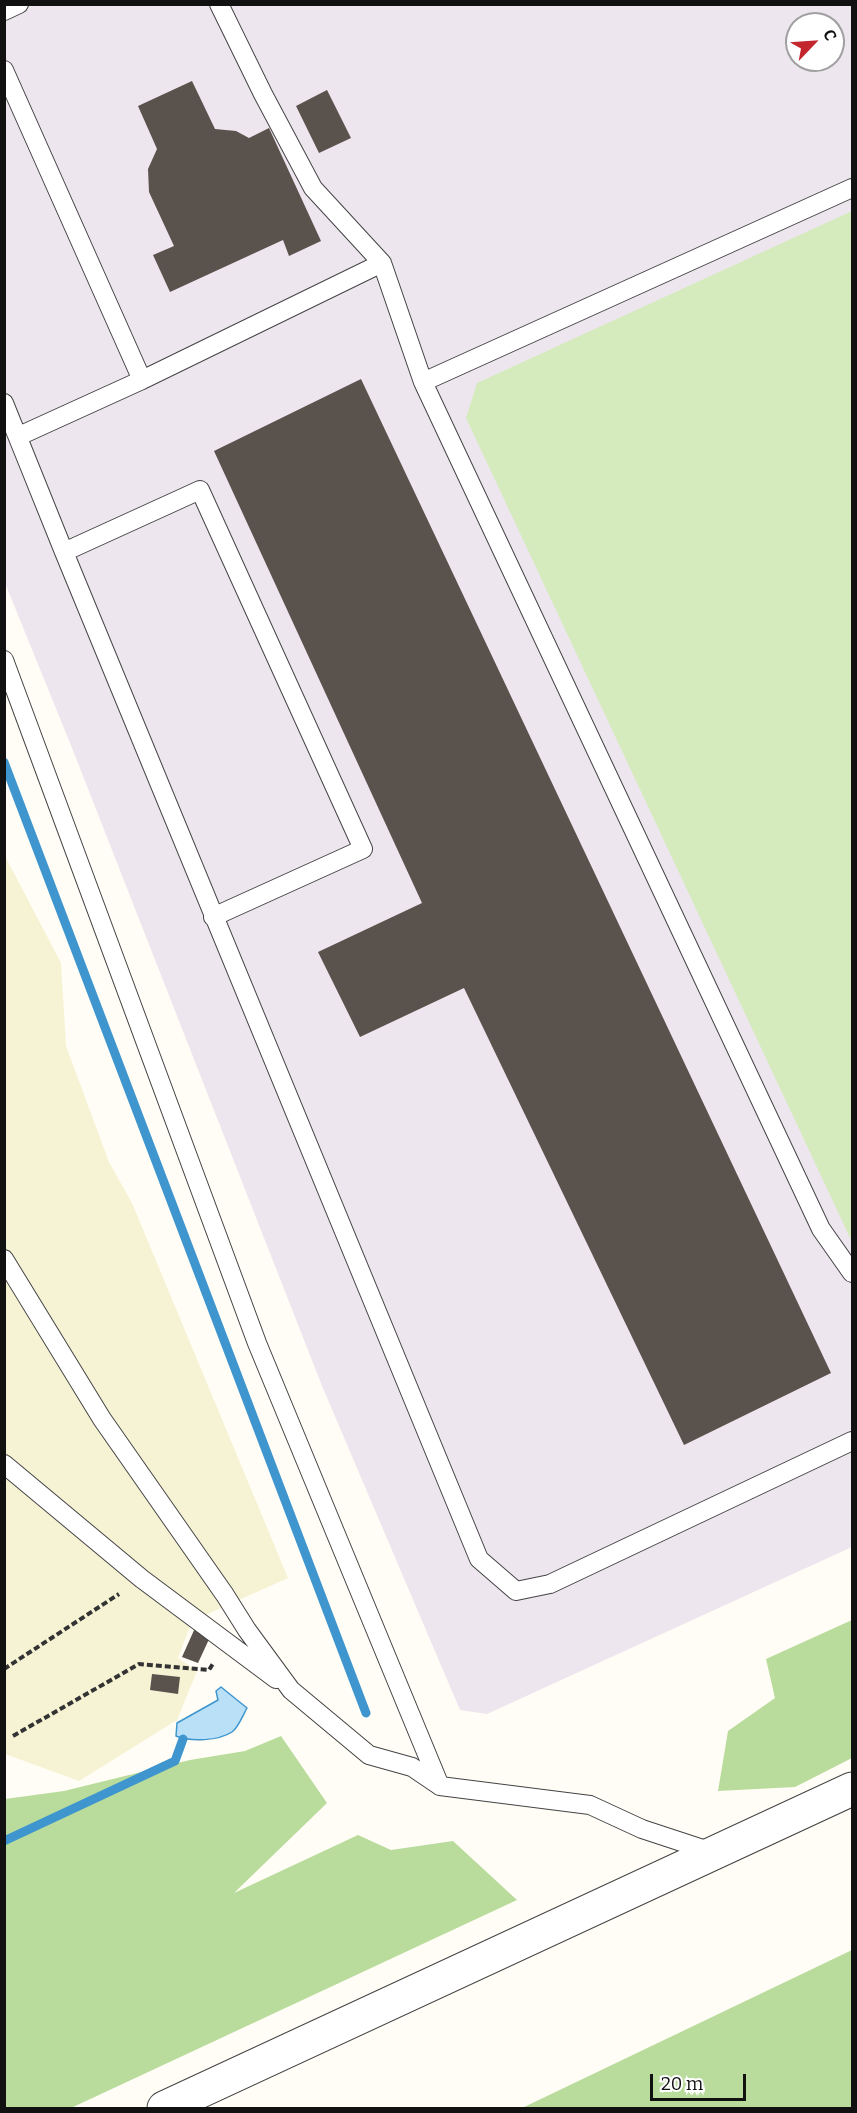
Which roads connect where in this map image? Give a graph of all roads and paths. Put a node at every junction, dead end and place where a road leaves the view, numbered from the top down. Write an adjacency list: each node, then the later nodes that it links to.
1 (19, 4): 3 (lane)
2 (219, 4): 6 (lane)
3 (4, 11)
4 (4, 70): 7 (lane)
5 (852, 188): 8 (lane)
6 (382, 263): 7 (lane); 8 (lane)
7 (142, 380): 10 (lane)
8 (423, 382): 15 (lane)
9 (4, 402): 10 (lane)
10 (19, 436): 11 (lane)
11 (63, 552): 13 (lane); 13 (lane)
12 (4, 660): 23 (lane)
13 (213, 917): 16 (lane)
14 (4, 1259): 21 (lane)
15 (852, 1273)
16 (852, 1441)
17 (4, 1464): 18 (lane)
18 (142, 1579): 19 (lane); 20 (path)
19 (228, 1644): 21 (lane); 22 (path)
20 (4, 1669)
21 (291, 1690): 23 (lane)
22 (13, 1736)
23 (440, 1786): 25 (lane)
24 (852, 1789): 25 (street)
25 (715, 1853): 26 (street)
26 (164, 2109)

